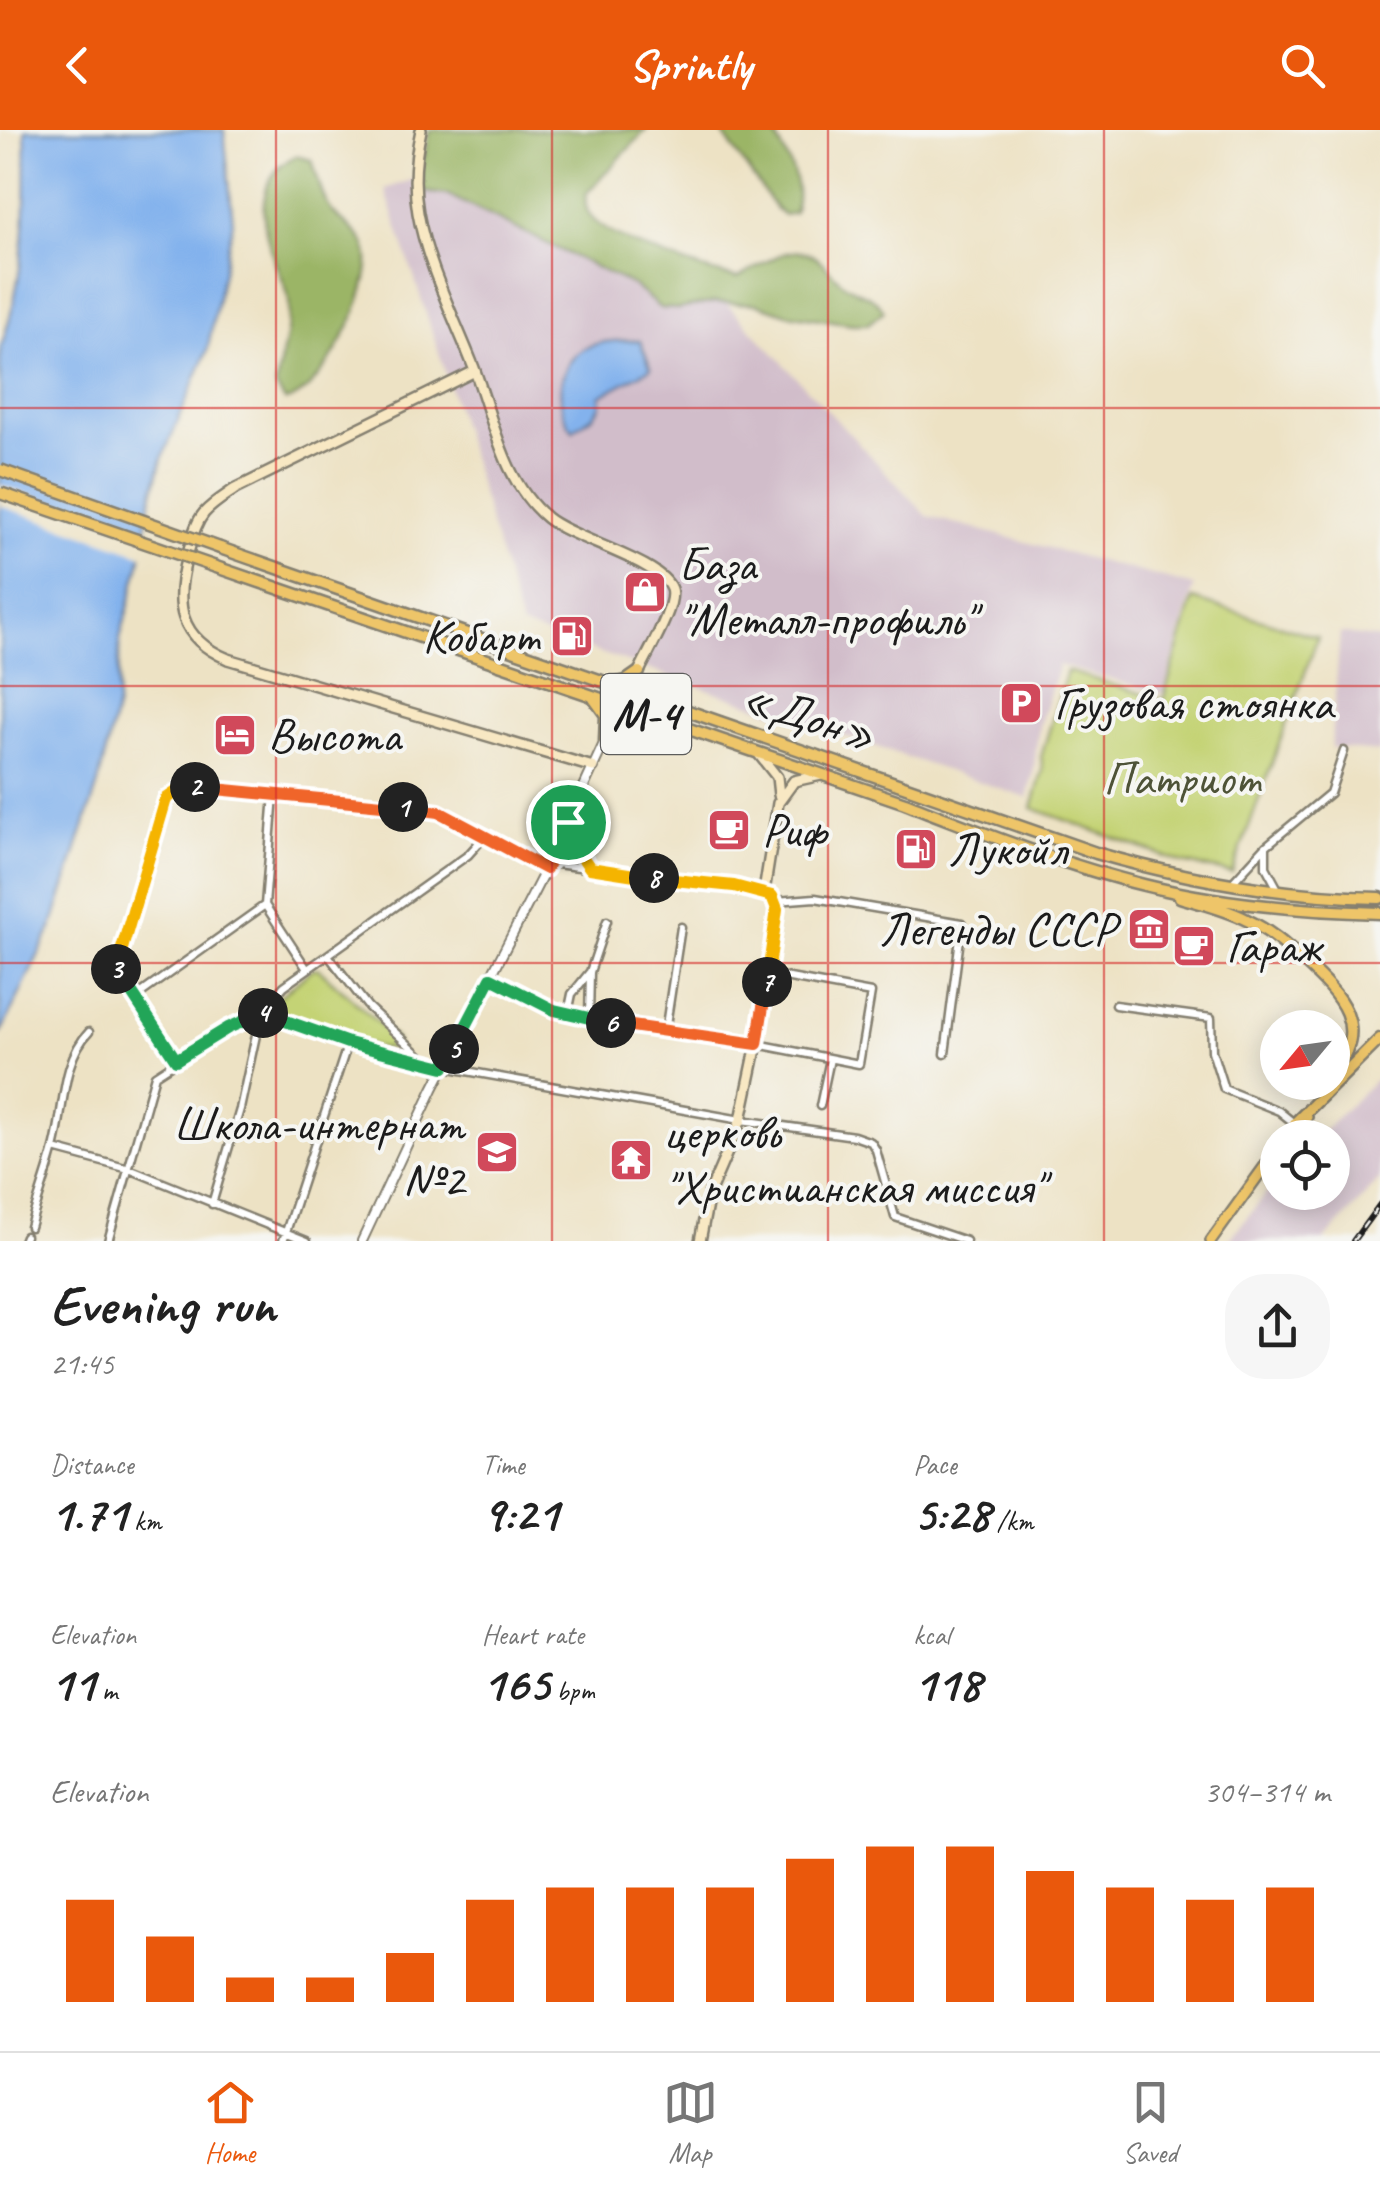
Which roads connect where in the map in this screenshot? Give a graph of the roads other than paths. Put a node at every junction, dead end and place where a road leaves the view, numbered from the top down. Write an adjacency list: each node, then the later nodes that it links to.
1 (421, 130): 2 (main road)
2 (475, 371): 5 (main road); 13 (main road)
3 (0, 470): 6 (highway, «Дон» / М-4, bridge)
4 (0, 493): 7 (highway, «Дон» / М-4, bridge)
5 (639, 672): 6 (highway); 8 (highway)
6 (606, 684): 8 (highway, «Дон» / М-4)
7 (588, 693): 9 (highway, «Дон» / М-4); 10 (highway)
8 (651, 700): 22 (highway, «Дон» / М-4)
9 (644, 713): 10 (highway); 12 (highway, «Дон» / М-4)
10 (605, 741): 13 (street)
11 (1344, 750): 19 (street)
12 (758, 752): 14 (highway, «Дон» / М-4); 16 (main road)
13 (593, 767): 17 (street)
14 (823, 774): 16 (main road); 23 (highway, «Дон» / М-4)
15 (274, 795): 18 (street); 27 (street); 36 (street)
16 (778, 803): 25 (main road)
17 (568, 822): 20 (street); 21 (street)
18 (485, 836): 20 (street); 31 (street)
19 (1266, 846): 22 (street); 24 (street)
20 (548, 866): 21 (street); 35 (street)
21 (590, 868): 25 (street)
22 (1230, 885): 24 (highway, «Дон» / М-4)
23 (1146, 886): 28 (highway, «Дон» / М-4); 38 (highway)
24 (1279, 892): 26 (highway, «Дон» / М-4)
25 (771, 896): 34 (main road); 47 (street)
26 (1380, 898)
27 (264, 906): 32 (street); 36 (street)
28 (1380, 913)
29 (607, 921): 33 (street)
30 (681, 928): 43 (street)
31 (328, 955): 32 (street); 50 (street)
32 (307, 968): 39 (street)
33 (590, 972): 40 (street); 41 (street)
34 (768, 974): 45 (main road); 48 (street)
35 (491, 978): 40 (street); 52 (street)
36 (133, 999): 49 (street)
37 (1115, 1005): 55 (street)
38 (1345, 1010)
39 (260, 1012): 44 (street); 49 (street); 61 (street)
40 (568, 1014): 41 (street)
41 (588, 1019): 43 (street)
42 (89, 1032): 58 (street)
43 (665, 1032): 45 (street)
44 (348, 1043): 50 (street); 63 (street)
45 (757, 1044): 48 (street); 54 (main road)
46 (1380, 1044): 51 (highway); 56 (highway)
47 (946, 1054)
48 (830, 1058): 53 (street)
49 (176, 1060): 59 (street)
50 (428, 1063): 52 (street)
51 (1359, 1065): 57 (main road)
52 (444, 1067): 54 (street); 66 (street)
53 (820, 1106)
54 (741, 1120): 67 (main road); 68 (street)
55 (1290, 1120)
56 (1302, 1120)
57 (1302, 1120)
58 (54, 1150): 59 (street); 62 (street)
59 (129, 1170): 61 (street); 64 (street)
60 (1260, 1173): 69 (main road)
61 (212, 1204): 63 (street)
62 (30, 1227)
63 (285, 1237): 65 (street)
64 (108, 1241)
65 (307, 1241)
66 (362, 1241)
67 (700, 1241)
68 (966, 1241)
69 (1211, 1241)

